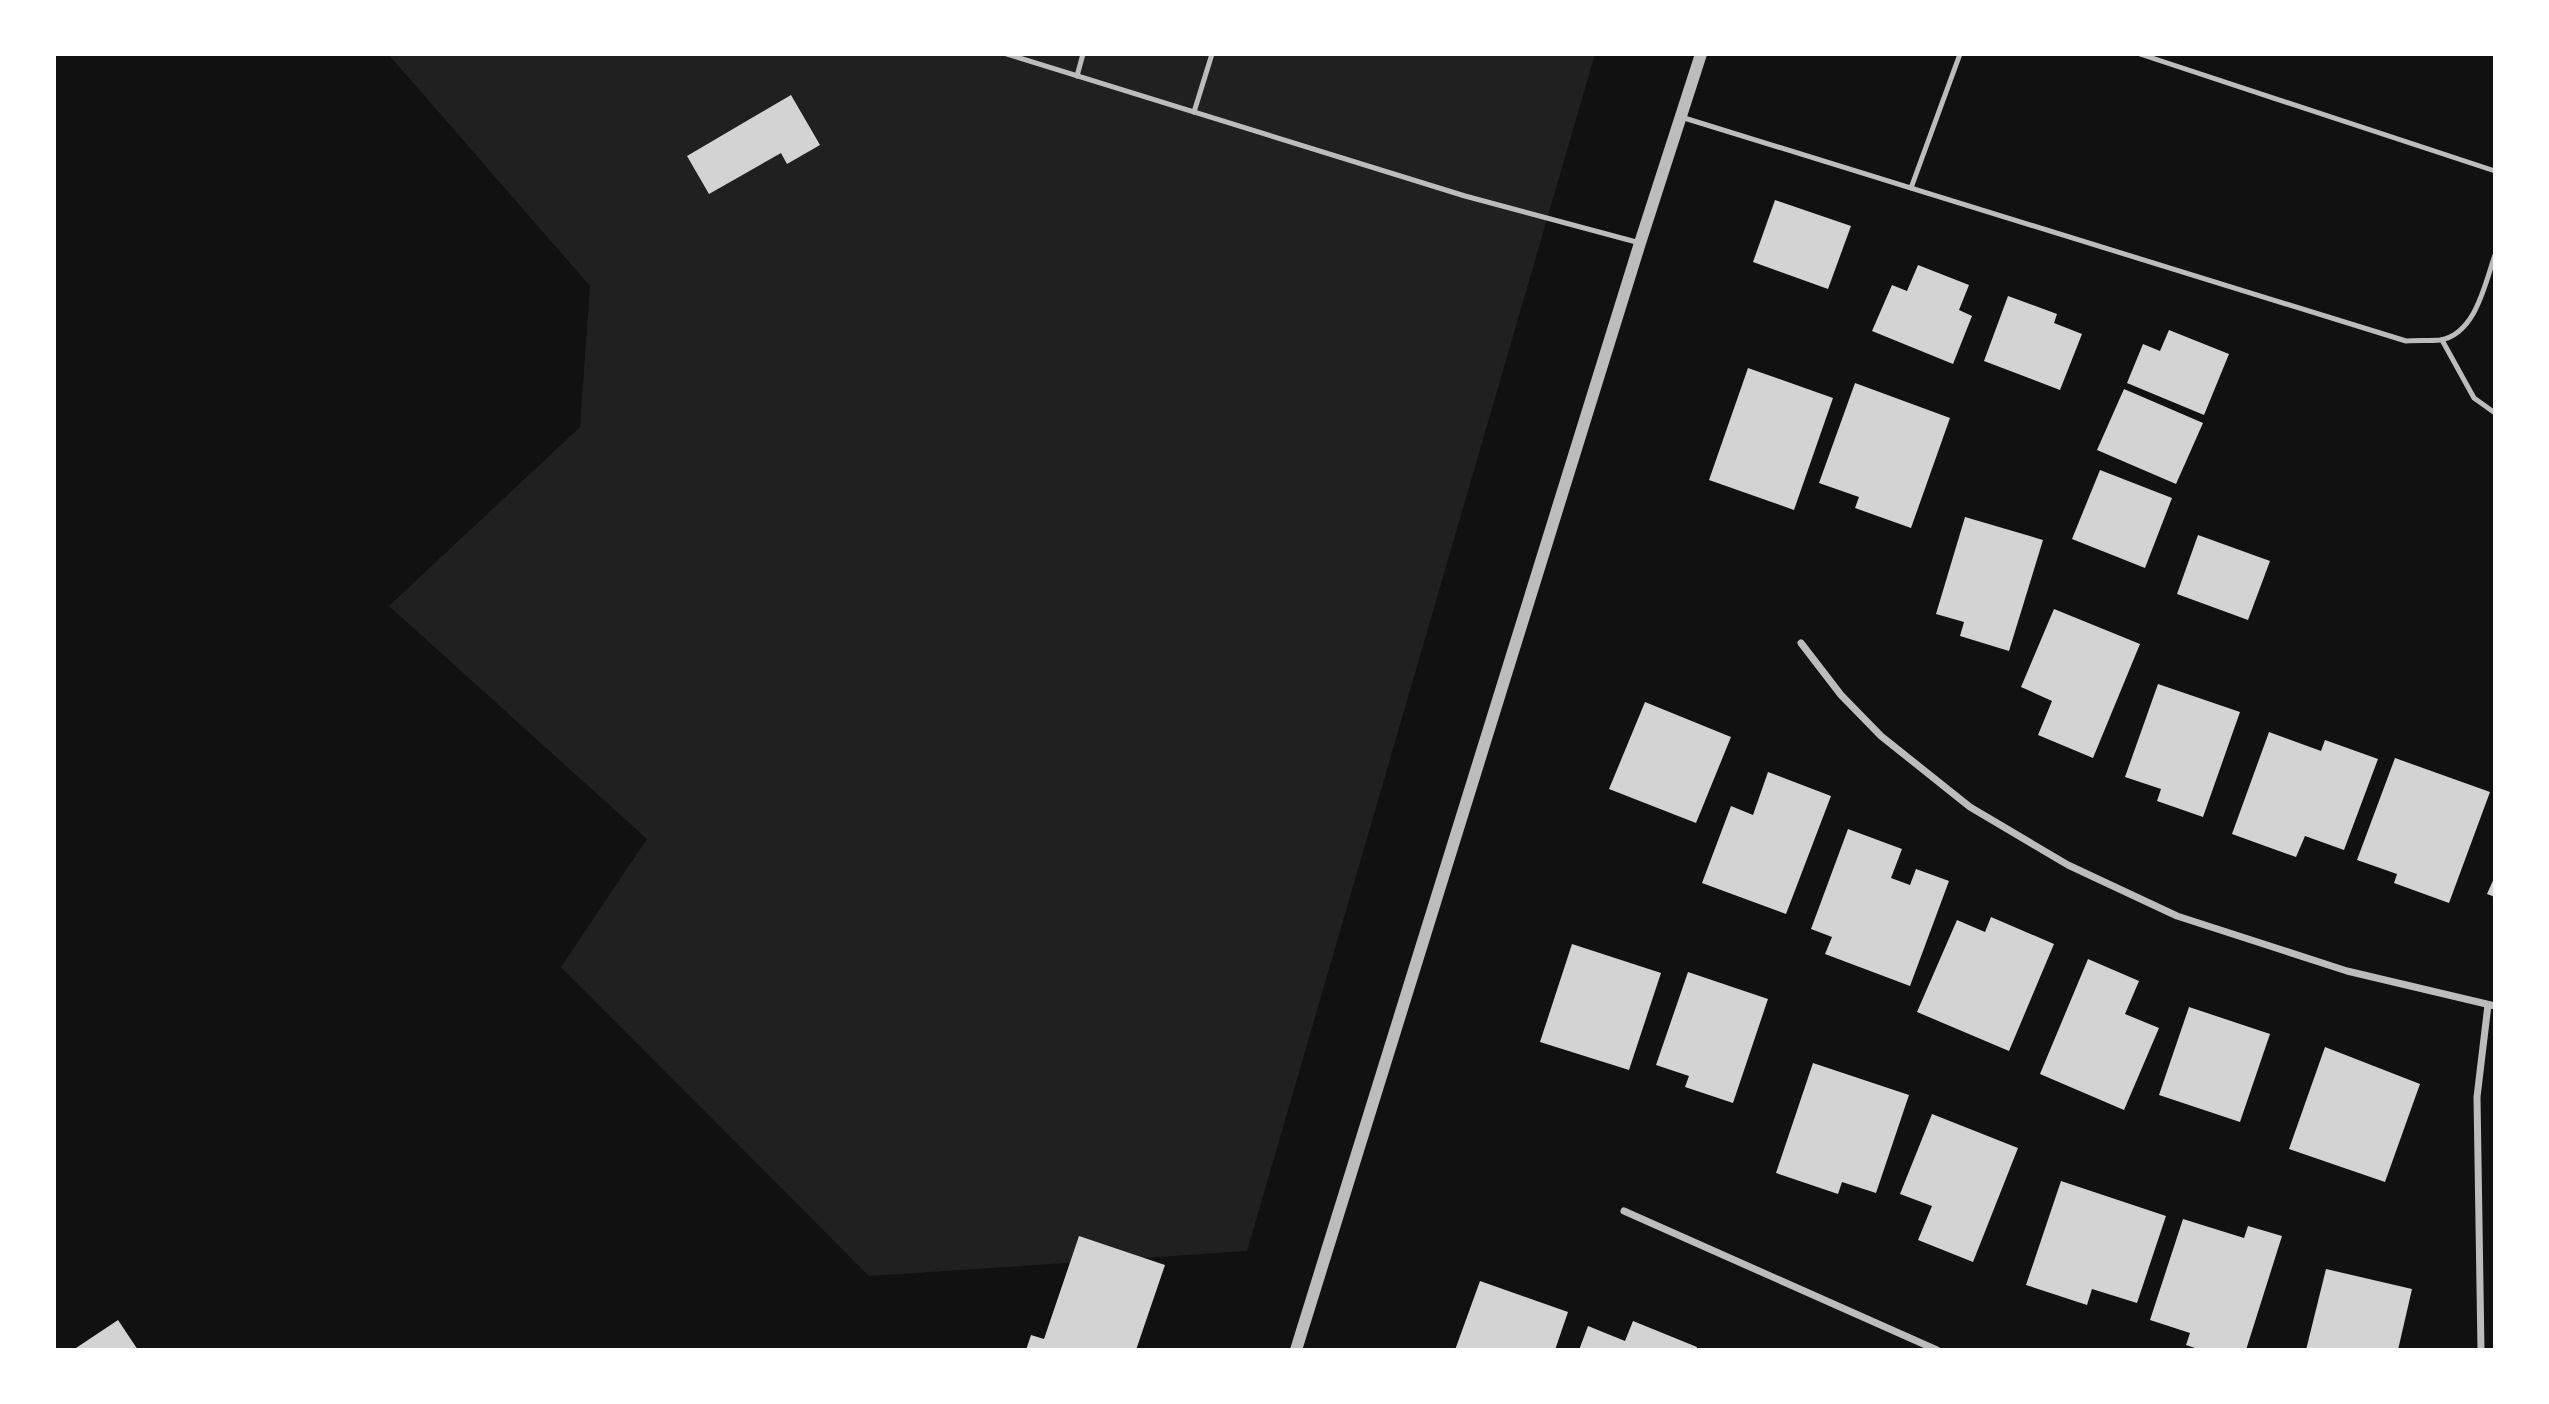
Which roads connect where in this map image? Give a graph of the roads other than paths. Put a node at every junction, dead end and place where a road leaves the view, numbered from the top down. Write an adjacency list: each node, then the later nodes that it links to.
1 (1007, 54): 7 (lane)
2 (1083, 54): 7 (lane)
3 (1212, 54): 8 (lane)
4 (1700, 54): 9 (street)
5 (1960, 54): 11 (lane)
6 (2140, 54): 10 (lane)
7 (1077, 76): 8 (lane)
8 (1194, 112): 12 (lane)
9 (1681, 117): 11 (lane); 12 (street)
10 (2495, 170)
11 (1911, 188): 14 (lane)
12 (1640, 243): 19 (street)
13 (2495, 255): 14 (lane)
14 (2442, 340): 15 (lane)
15 (2495, 413)
16 (1801, 643): 17 (street)
17 (2491, 1006): 21 (street)
18 (1624, 1211): 20 (street)
19 (1296, 1350)
20 (1937, 1350)
21 (2481, 1350)

